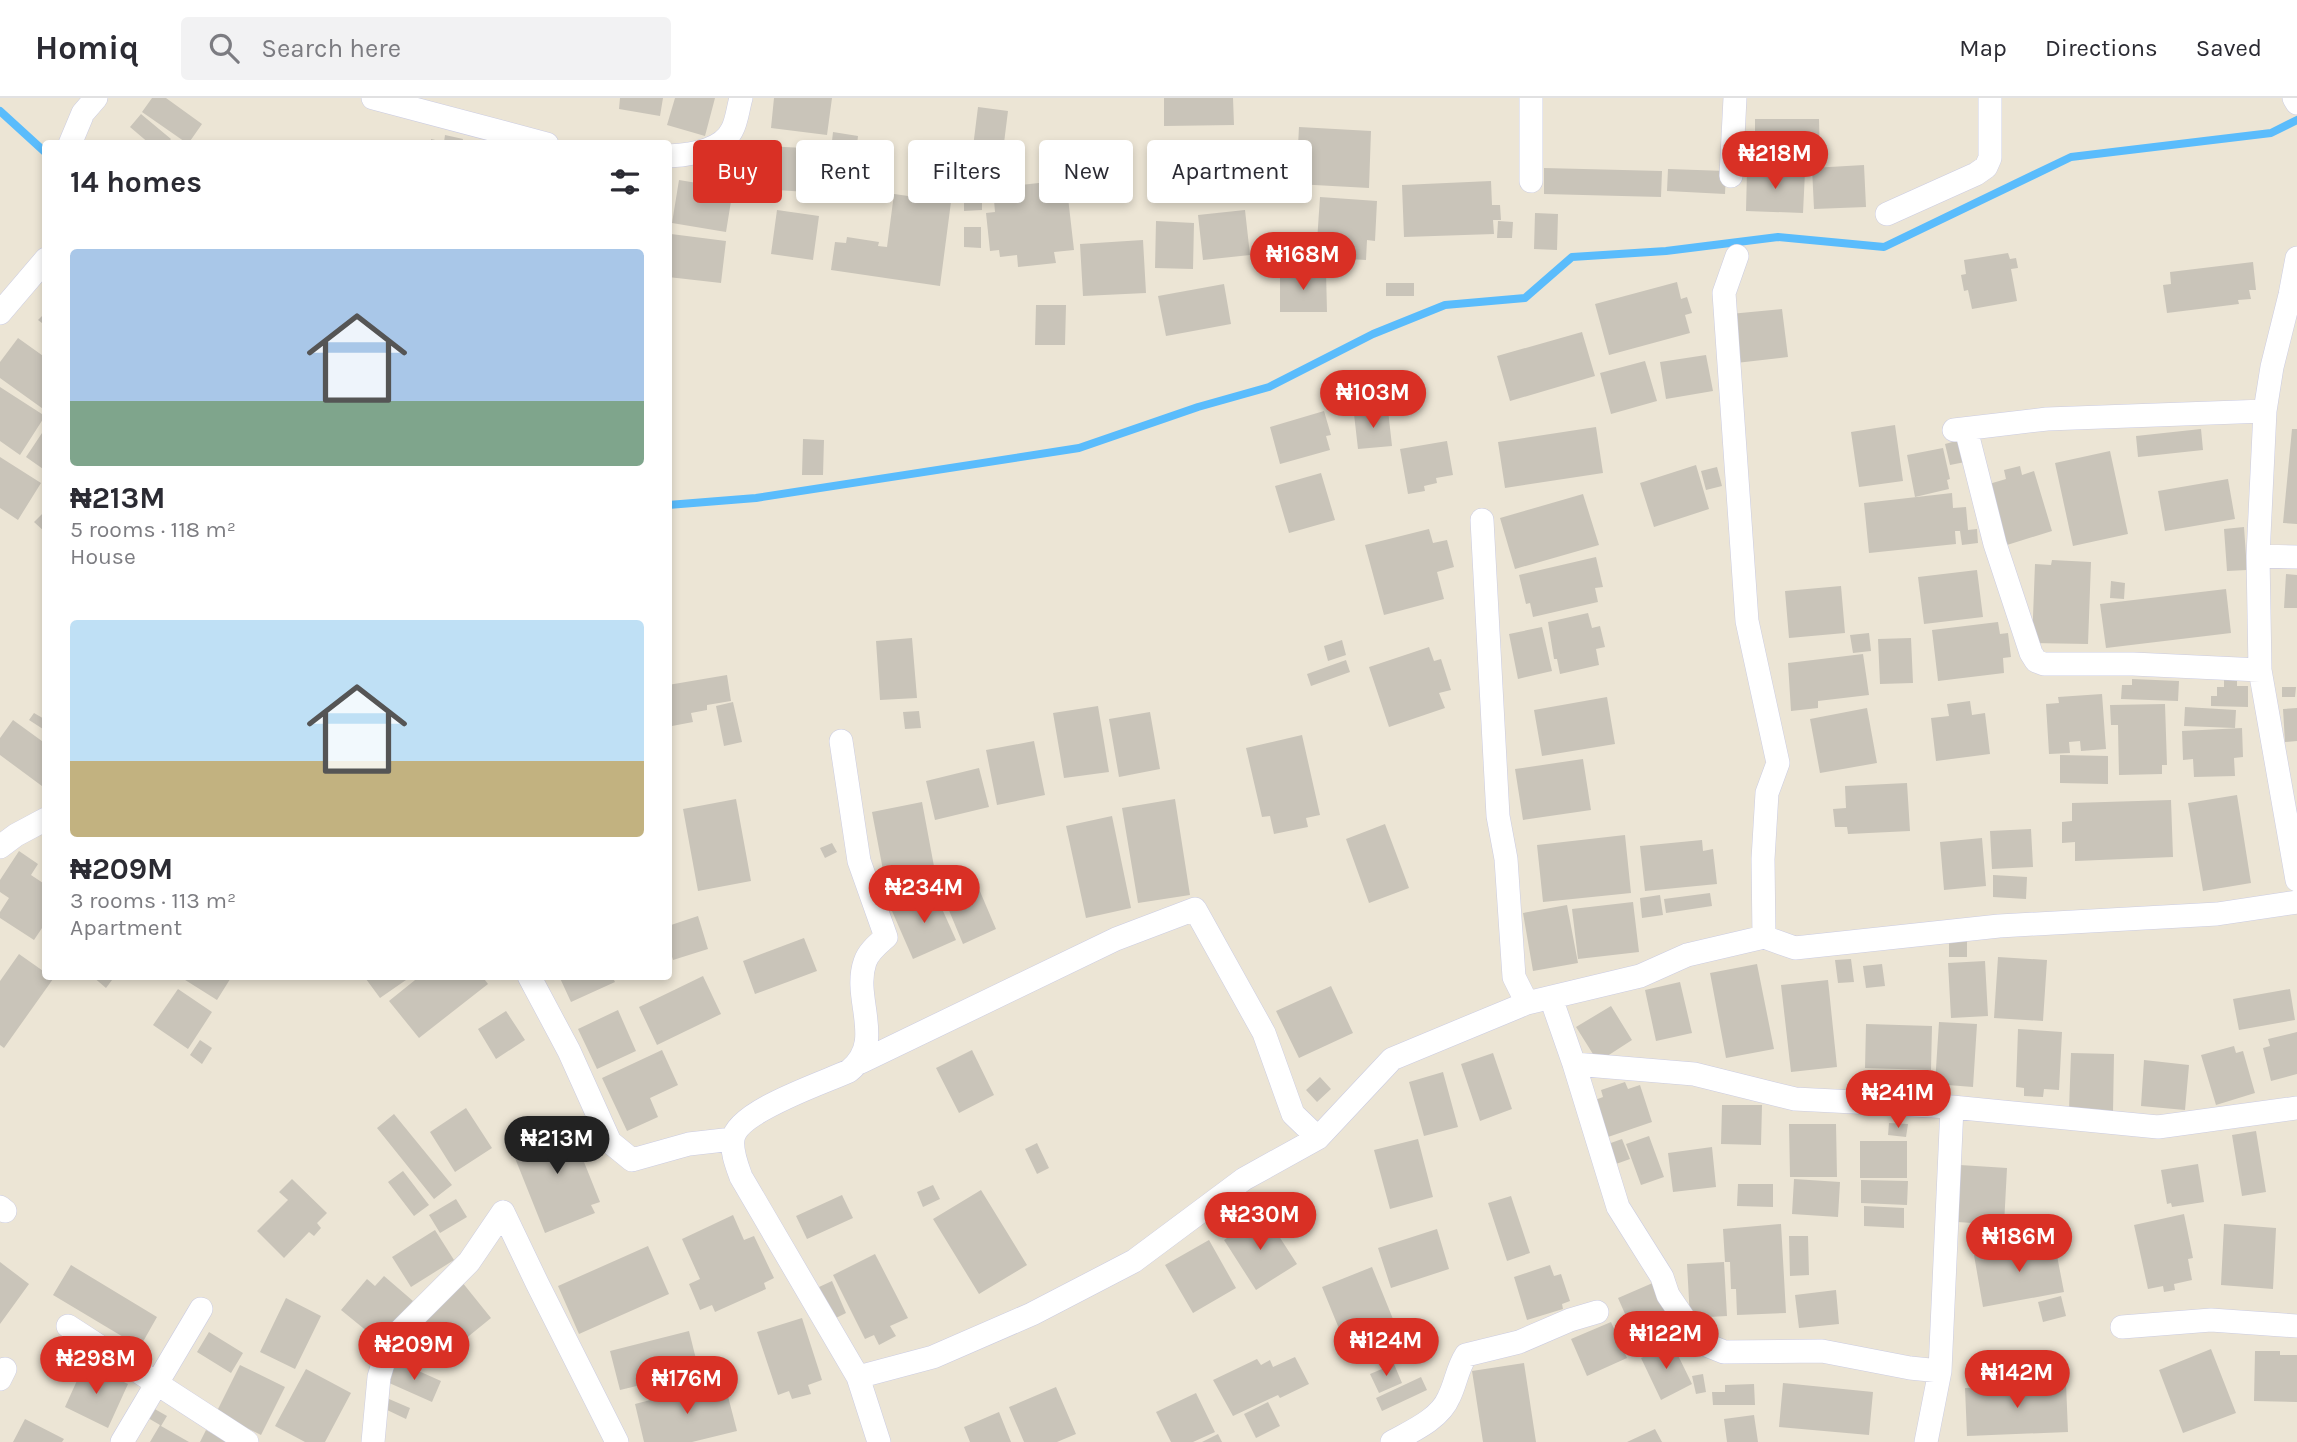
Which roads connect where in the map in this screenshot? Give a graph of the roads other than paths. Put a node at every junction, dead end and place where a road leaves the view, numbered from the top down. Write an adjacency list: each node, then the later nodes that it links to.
1 (96, 98): 9 (street)
2 (373, 98): 10 (street)
3 (741, 98): 11 (street)
4 (1531, 98): 13 (street)
5 (1735, 98): 12 (street)
6 (1990, 98): 14 (street)
7 (2294, 98): 8 (street)
8 (2297, 103)
9 (71, 140)
10 (532, 140)
11 (672, 156)
12 (1731, 176)
13 (1531, 181)
14 (1887, 214)
15 (1737, 256): 30 (street)
16 (2297, 258): 18 (street)
17 (42, 264): 19 (street)
18 (2294, 295): 20 (street)
19 (0, 313)
20 (2265, 411): 22 (street); 24 (street)
21 (1482, 520): 33 (street)
22 (2258, 556): 23 (street); 24 (street)
23 (2297, 557)
24 (2260, 670): 28 (street)
25 (841, 741): 34 (street)
26 (42, 821): 27 (street)
27 (0, 847)
28 (2297, 880)
29 (2297, 902): 30 (street)
30 (1764, 937): 32 (street)
31 (531, 980): 39 (street)
32 (1550, 998): 33 (street); 35 (street)
33 (1527, 1003): 38 (street)
34 (860, 1062): 38 (street); 39 (street)
35 (1574, 1064): 36 (street); 45 (street)
36 (1952, 1107): 37 (street); 45 (street)
37 (2297, 1108)
38 (1318, 1138): 46 (street)
39 (733, 1139): 46 (street)
40 (201, 1309): 47 (street)
41 (1597, 1312): 53 (street)
42 (68, 1326): 47 (street)
43 (2297, 1326): 44 (street)
44 (2122, 1327)
45 (1940, 1371): 54 (street)
46 (858, 1377): 52 (street)
47 (158, 1382): 48 (street); 49 (street)
48 (122, 1442)
49 (247, 1442)
50 (373, 1442): 51 (street)
51 (617, 1442)
52 (879, 1442)
53 (1392, 1442)
54 (1926, 1442)

